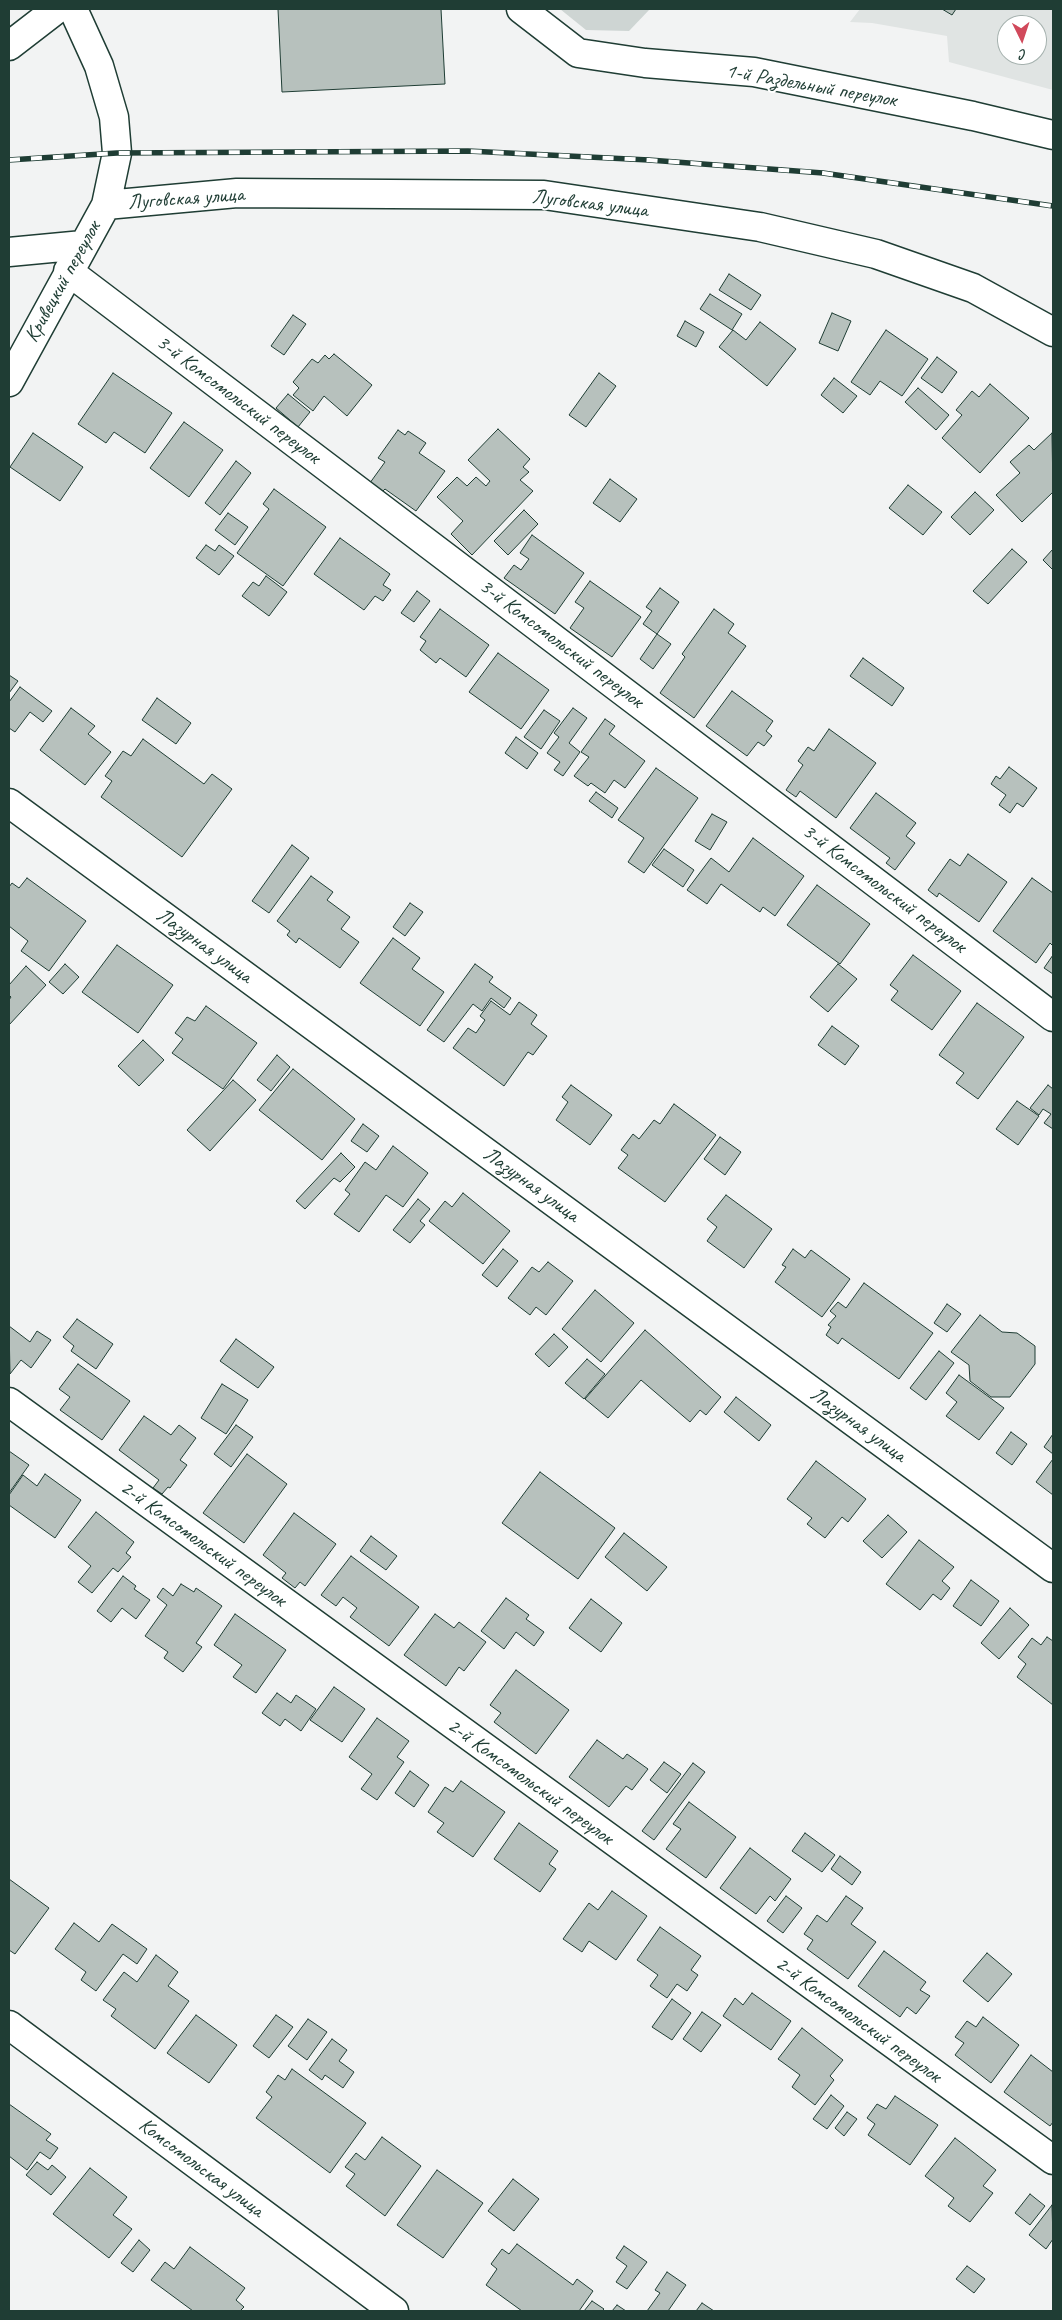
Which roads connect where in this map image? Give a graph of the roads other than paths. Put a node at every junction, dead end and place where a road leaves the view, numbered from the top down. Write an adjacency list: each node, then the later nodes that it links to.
1 (57, 9): 4 (street)
2 (73, 9): 6 (street, Кривецкий переулок)
3 (521, 9): 5 (street, 1-й Раздельный переулок)
4 (9, 46)
5 (1053, 135)
6 (106, 205): 7 (street, Кривецкий переулок); 10 (street, Луговская улица)
7 (83, 245): 8 (street); 9 (street, Кривецкий переулок)
8 (9, 252)
9 (68, 271): 11 (street, Кривецкий переулок); 13 (street, 3-й Комсомольский переулок)
10 (1053, 332)
11 (9, 382)
12 (9, 803): 15 (street, Лазурная улица)
13 (1053, 1017)
14 (9, 1402): 17 (street, 2-й Комсомольский переулок)
15 (1053, 1568)
16 (9, 2024): 18 (street, Комсомольская улица)
17 (1053, 2160)
18 (394, 2311)

